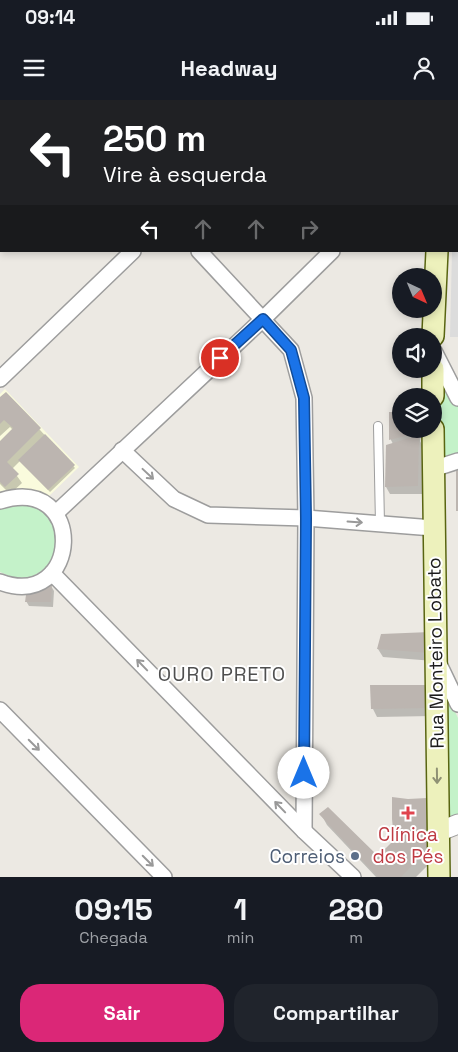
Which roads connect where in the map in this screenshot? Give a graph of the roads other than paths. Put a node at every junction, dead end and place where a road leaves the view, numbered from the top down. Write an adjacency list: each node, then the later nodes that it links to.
1 (132, 252): 8 (street)
2 (200, 252): 5 (street)
3 (331, 252): 5 (street)
4 (437, 252): 6 (main road)
5 (263, 319): 12 (street); 17 (street)
6 (433, 328)
7 (442, 367): 9 (street)
8 (0, 379)
9 (458, 398)
10 (378, 426): 18 (lane)
11 (433, 438): 14 (main road, Rua Monteiro Lobato)
12 (122, 450): 16 (street); 17 (street, one-way to 17)
13 (458, 461): 14 (street)
14 (433, 469): 19 (main road, Rua Monteiro Lobato)
15 (0, 501): 16 (street)
16 (56, 513): 20 (street)
17 (306, 518): 18 (street, one-way to 18); 26 (street)
18 (380, 524): 19 (street)
19 (433, 528): 22 (main road, Rua Monteiro Lobato)
20 (52, 573): 21 (street); 26 (street, one-way to 20)
21 (0, 582)
22 (436, 658): 23 (street); 27 (main road, Rua Monteiro Lobato, one-way to 27)
23 (458, 704)
24 (0, 710): 28 (street, one-way to 28)
25 (458, 824): 27 (street)
26 (304, 832): 29 (street)
27 (438, 840): 30 (main road); 31 (main road, Rua Monteiro Lobato)
28 (164, 877)
29 (353, 877)
30 (425, 877)
31 (439, 877)

